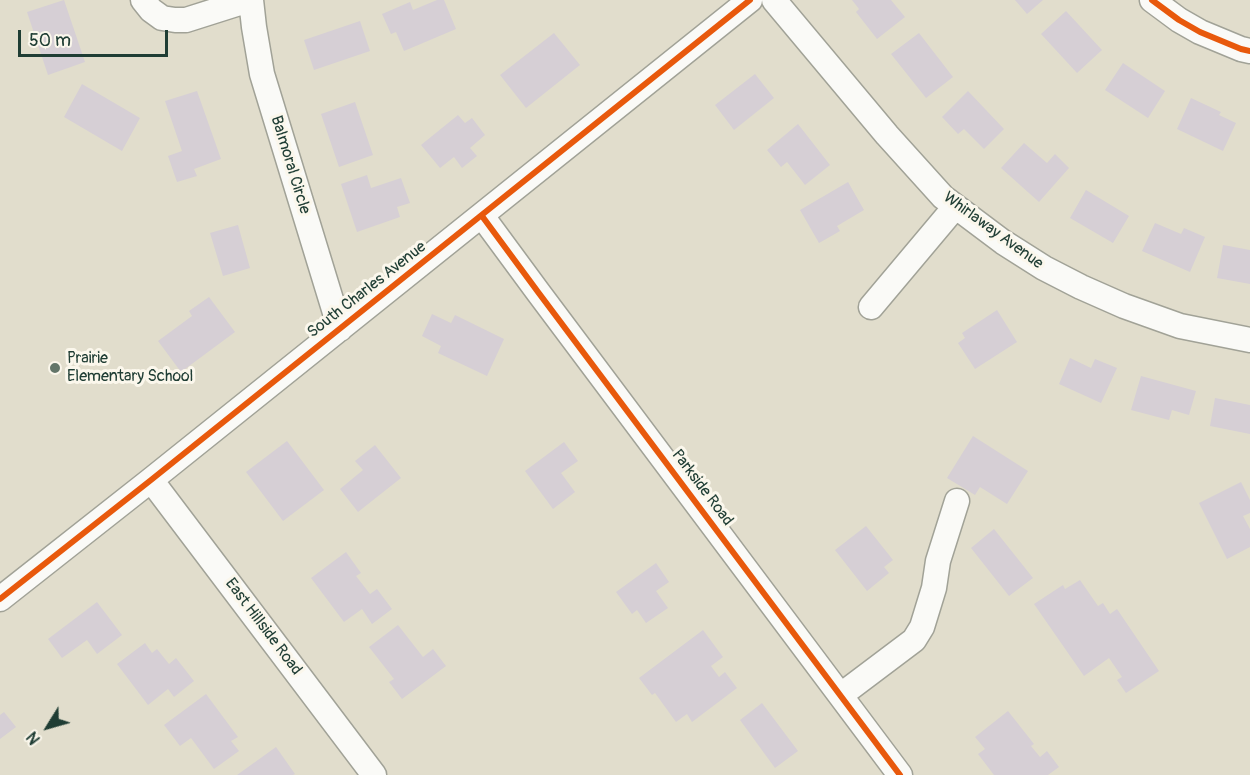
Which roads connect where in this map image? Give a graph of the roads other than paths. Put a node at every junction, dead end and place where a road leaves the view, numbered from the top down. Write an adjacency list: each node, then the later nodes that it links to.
1 (142, 0): 2 (street, Balmoral Circle)
2 (250, 0): 10 (street, Balmoral Circle)
3 (750, 0): 8 (street, South Charles Avenue)
4 (774, 0): 7 (street, Whirlaway Avenue)
5 (1152, 0): 6 (street)
6 (1250, 51)
7 (955, 207): 9 (street); 11 (street, Whirlaway Avenue)
8 (482, 216): 10 (street, South Charles Avenue); 15 (street, Parkside Road)
9 (871, 307)
10 (340, 328): 12 (street, South Charles Avenue)
11 (1250, 340)
12 (151, 480): 14 (street, South Charles Avenue); 16 (street, East Hillside Road)
13 (957, 501): 15 (street)
14 (0, 599)
15 (841, 695): 17 (street, Parkside Road)
16 (374, 775)
17 (900, 775)

